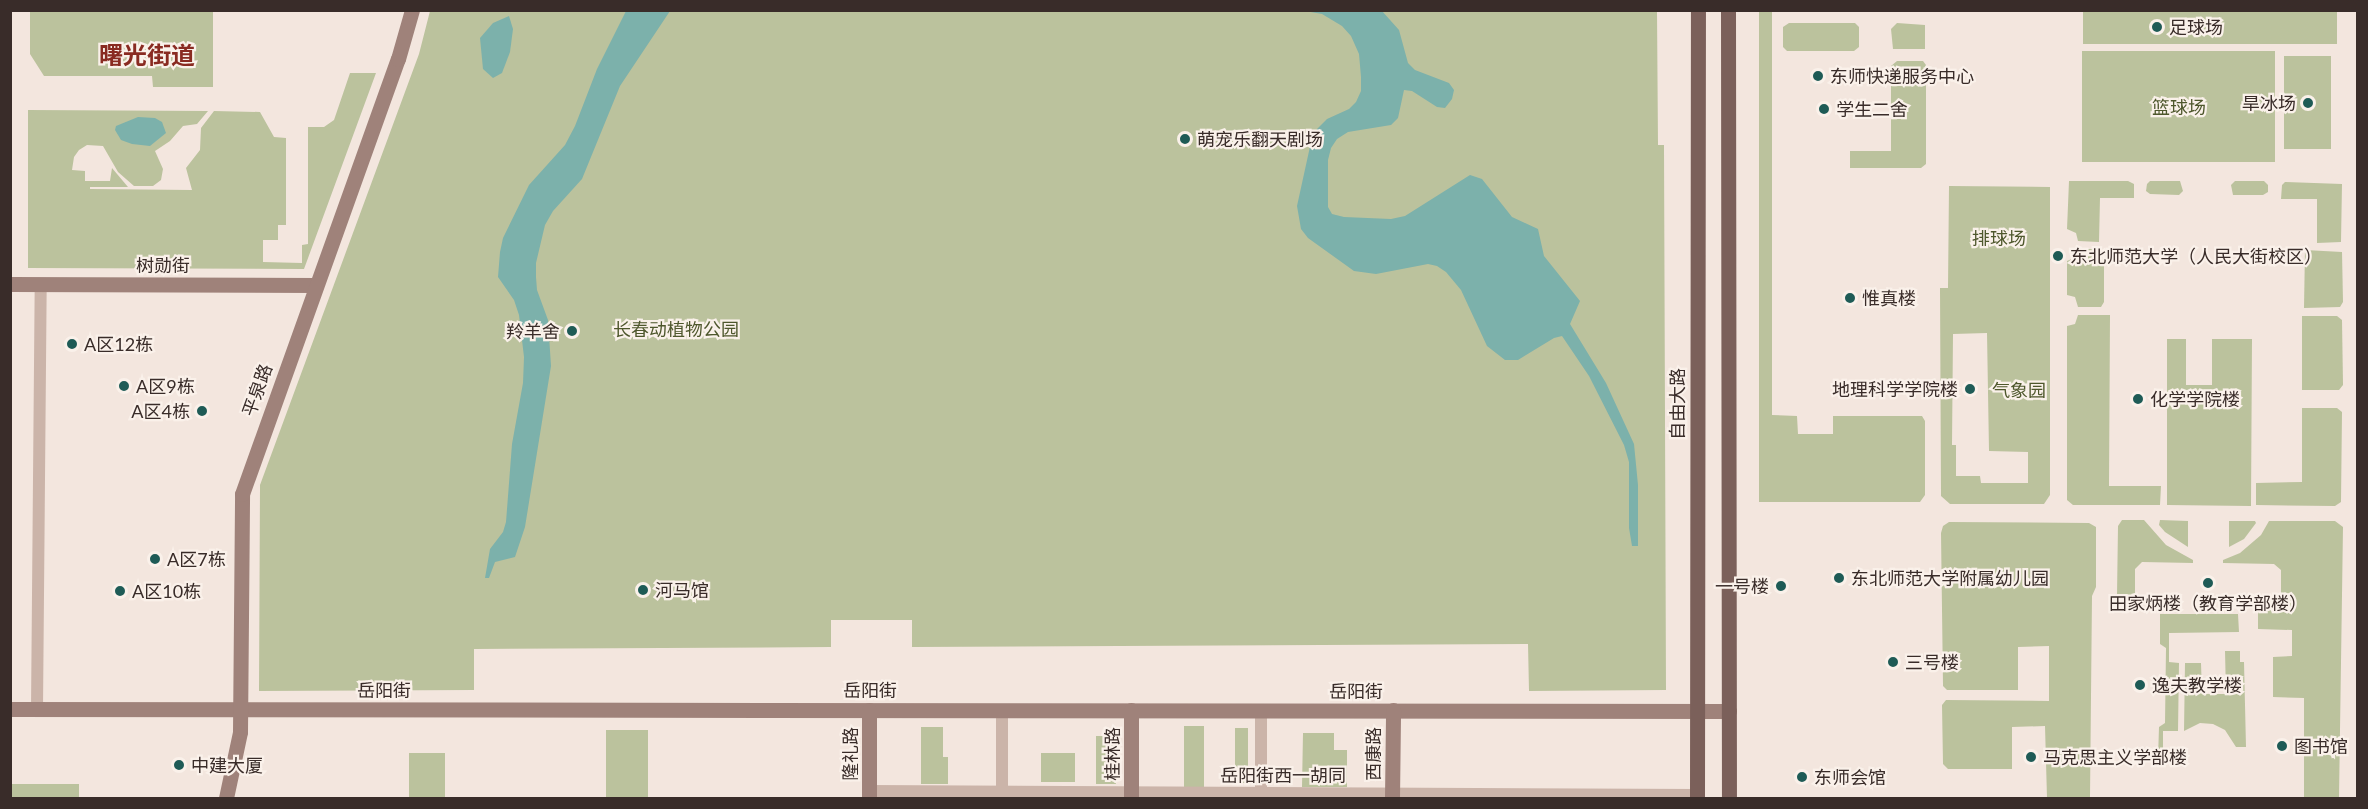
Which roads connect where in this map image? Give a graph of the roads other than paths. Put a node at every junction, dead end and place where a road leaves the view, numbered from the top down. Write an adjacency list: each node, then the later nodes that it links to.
1 (412, 10): 6 (street, 平泉路)
2 (1698, 10): 15 (main road, 自由大路)
3 (1728, 10): 16 (main road)
4 (10, 284): 5 (street, 树勋街)
5 (41, 284): 6 (street, 树勋街); 8 (street)
6 (316, 285): 9 (street, 平泉路)
7 (10, 709): 8 (street, 岳阳街)
8 (37, 709): 9 (street, 岳阳街)
9 (240, 709): 10 (street, 岳阳街); 23 (street, 平泉路)
10 (869, 710): 11 (street, 岳阳街); 17 (street, 隆礼路)
11 (1002, 710): 12 (street, 岳阳街); 18 (street)
12 (1131, 710): 13 (street, 岳阳街); 19 (street, 桂林路)
13 (1261, 710): 14 (street, 岳阳街); 20 (street)
14 (1393, 710): 15 (street, 岳阳街); 21 (street, 西康路)
15 (1696, 711): 16 (street, 岳阳街); 22 (main road, 自由大路)
16 (1729, 711): 24 (main road)
17 (869, 795): 18 (street, 岳阳街西一胡同)
18 (1002, 795): 19 (street, 岳阳街西一胡同)
19 (1131, 795): 20 (street, 岳阳街西一胡同)
20 (1261, 796): 21 (street, 岳阳街西一胡同)
21 (1392, 796): 22 (street, 岳阳街西一胡同)
22 (1696, 797)
23 (226, 798)
24 (1729, 798)

